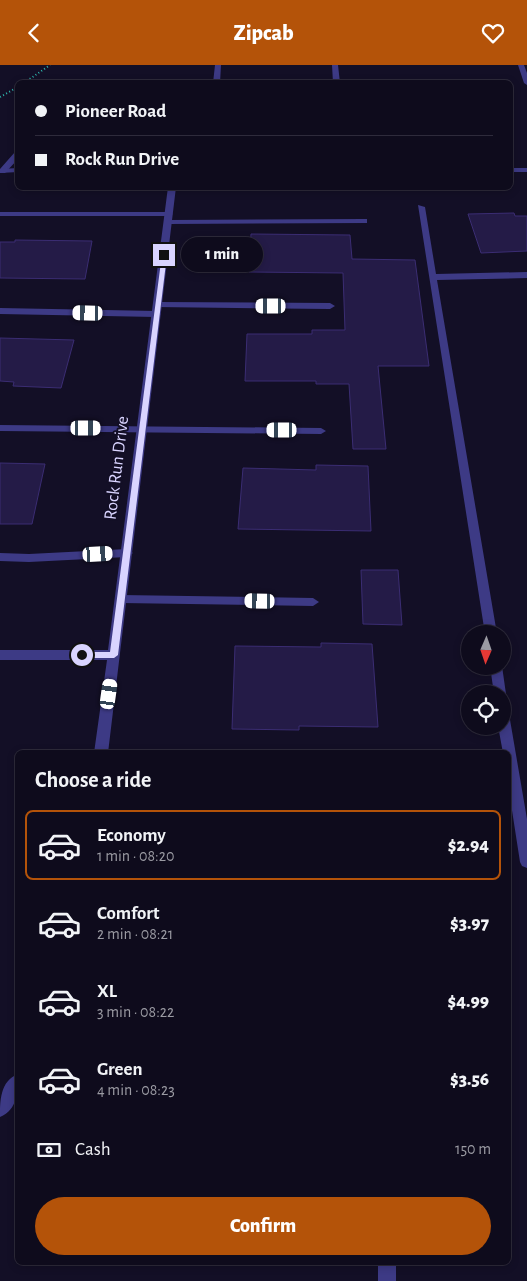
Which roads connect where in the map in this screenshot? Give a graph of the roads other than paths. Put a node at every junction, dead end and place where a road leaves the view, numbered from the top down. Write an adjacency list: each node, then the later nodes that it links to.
1 (218, 65): 4 (street)
2 (335, 65): 5 (street)
3 (521, 65): 6 (street)
4 (216, 80)
5 (337, 80)
6 (527, 83)
7 (15, 157): 10 (street)
8 (513, 169): 9 (street)
9 (527, 170)
10 (1, 171): 11 (street)
11 (15, 171)
12 (172, 190): 15 (street, Rock Run Drive)
13 (421, 207): 18 (street)
14 (0, 214): 15 (street)
15 (168, 218): 16 (street); 20 (street, Rock Run Drive)
16 (364, 221)
17 (527, 275): 18 (street)
18 (433, 277): 29 (street)
19 (330, 306): 20 (street)
20 (157, 309): 21 (street); 23 (street, Rock Run Drive)
21 (0, 311)
22 (0, 428): 23 (street)
23 (142, 429): 24 (street); 25 (street, Rock Run Drive)
24 (322, 431)
25 (127, 553): 26 (street); 27 (street, Rock Run Drive)
26 (0, 557)
27 (121, 599): 28 (street); 31 (street, Rock Run Drive)
28 (313, 602)
29 (490, 625)
30 (0, 655): 31 (street)
31 (114, 655): 33 (street, Rock Run Drive)
32 (506, 735): 34 (street)
33 (101, 750)
34 (509, 750)
35 (511, 763): 36 (street)
36 (527, 862)
37 (15, 1086): 38 (street)
38 (0, 1109)
39 (387, 1265): 40 (street)
40 (387, 1281)

